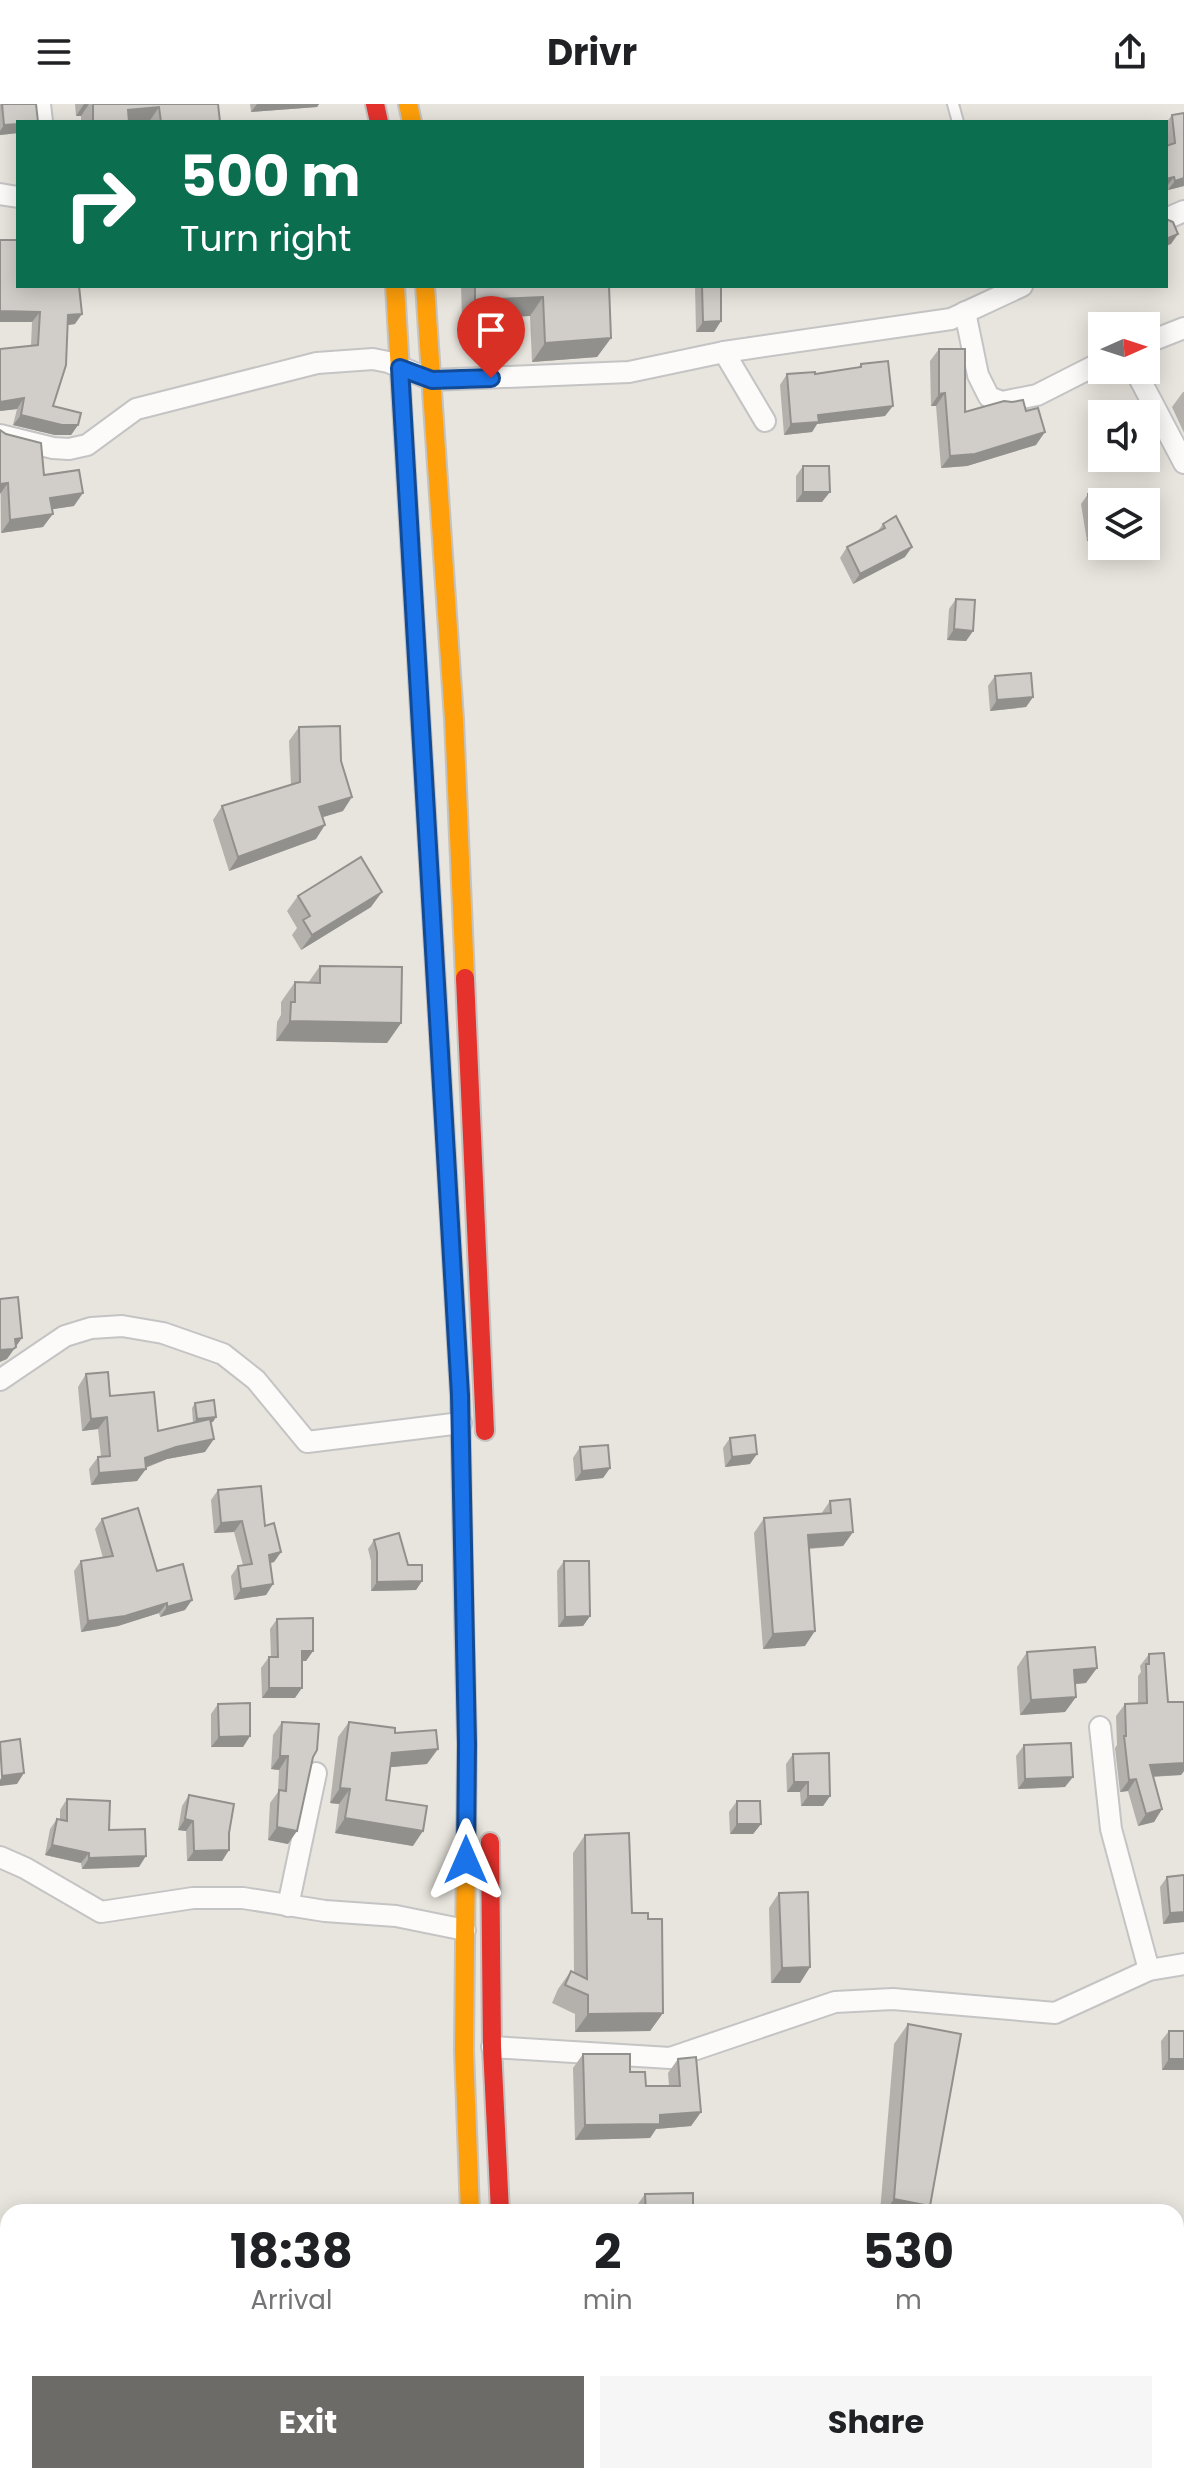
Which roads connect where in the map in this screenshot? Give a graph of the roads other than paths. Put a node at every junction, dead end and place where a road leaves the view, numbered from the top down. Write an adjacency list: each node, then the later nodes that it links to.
1 (395, 288): 9 (highway)
2 (425, 288): 11 (highway)
3 (1014, 288): 4 (street)
4 (993, 293): 5 (street)
5 (965, 312): 8 (street); 10 (street)
6 (1184, 328): 7 (street)
7 (1160, 337)
8 (724, 352): 11 (street); 13 (street)
9 (400, 368): 11 (street); 14 (street); 17 (highway)
10 (1088, 369)
11 (432, 380): 18 (highway)
12 (1142, 384): 15 (street)
13 (765, 421)
14 (0, 435)
15 (1184, 463)
16 (0, 1380): 17 (street)
17 (461, 1423): 24 (highway)
18 (486, 1456)
19 (1100, 1727): 26 (street)
20 (316, 1773): 23 (street)
21 (490, 1824): 27 (highway)
22 (0, 1857): 23 (street)
23 (288, 1906): 24 (street)
24 (465, 1930): 28 (highway)
25 (1184, 1964): 26 (street)
26 (1149, 1970): 27 (street)
27 (492, 2047): 29 (highway)
28 (470, 2204)
29 (500, 2204)

